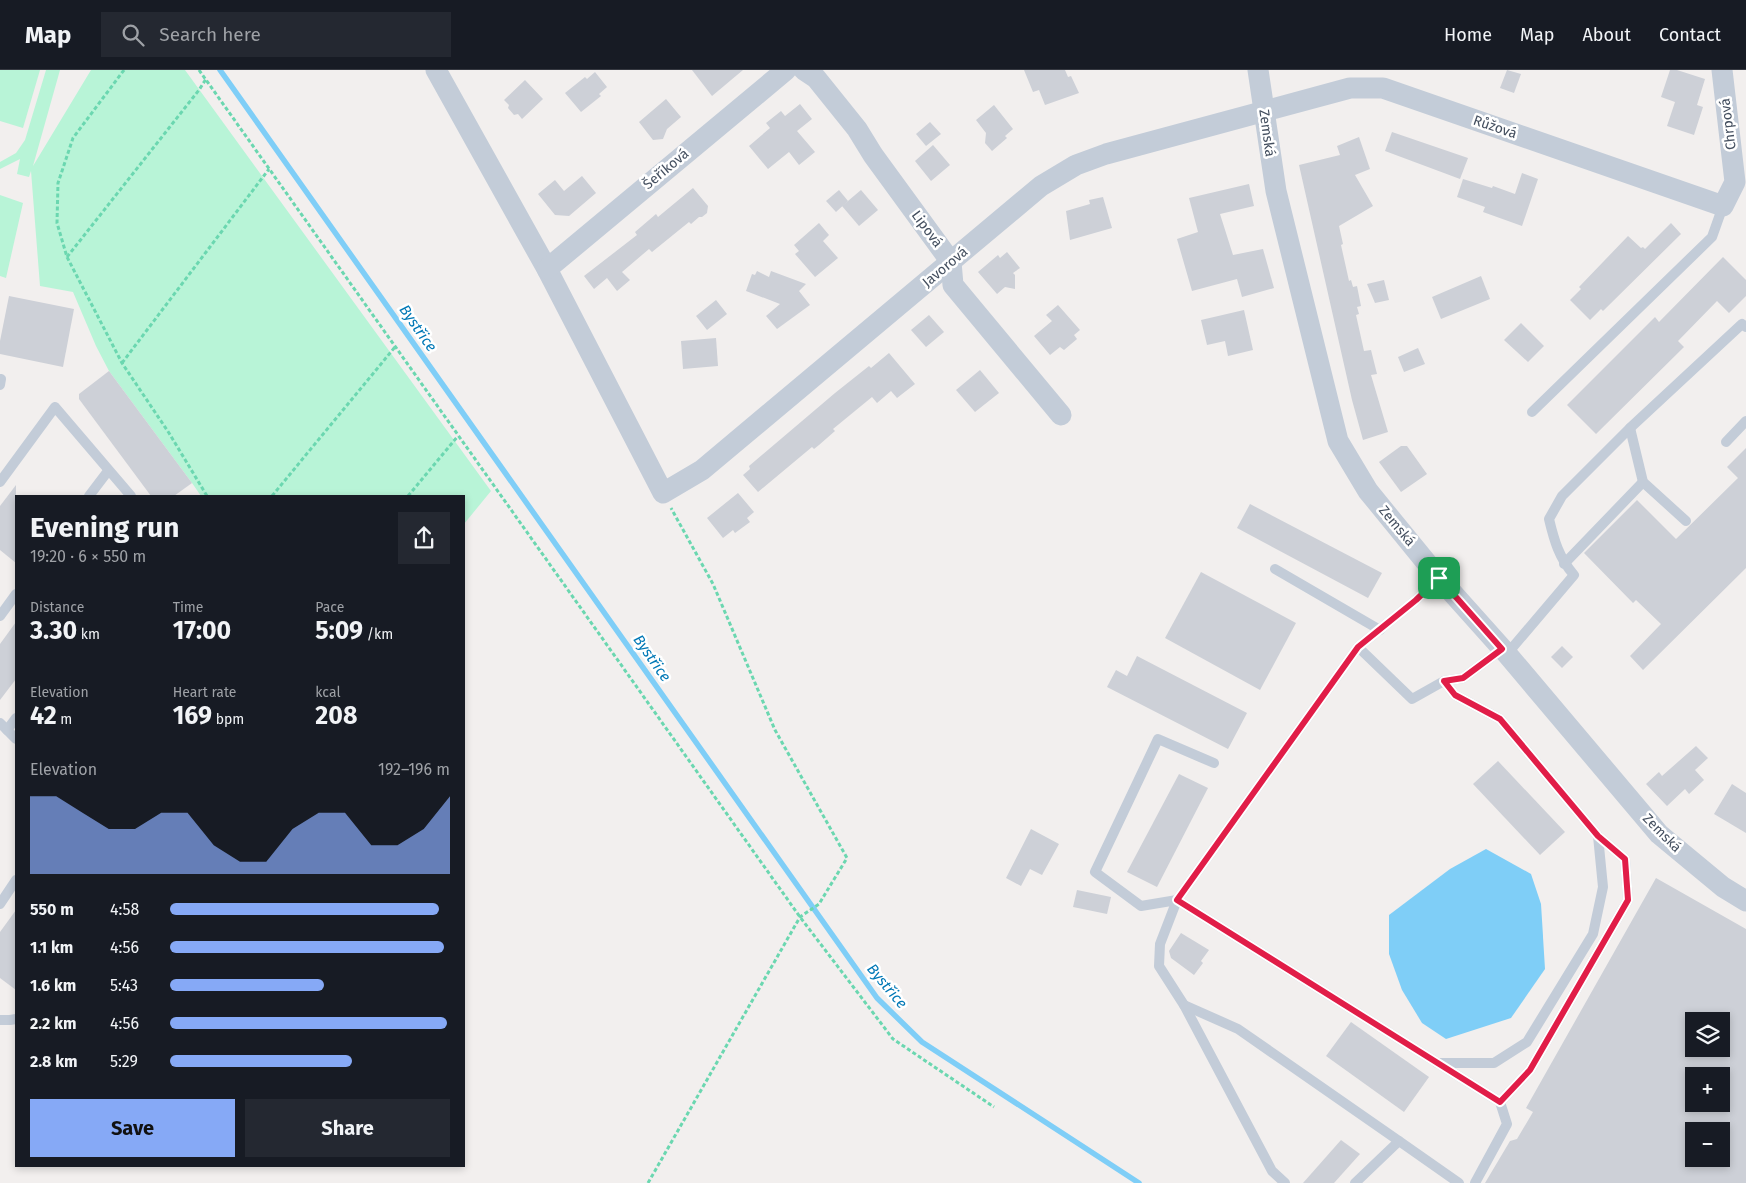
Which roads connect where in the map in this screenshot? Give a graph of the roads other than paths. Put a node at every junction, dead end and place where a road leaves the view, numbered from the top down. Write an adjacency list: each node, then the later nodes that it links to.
1 (436, 70): 9 (street)
2 (786, 70): 9 (street, Šeříková)
3 (804, 70): 8 (street, Lipová)
4 (1258, 70): 6 (street, Zemská)
5 (1722, 70): 7 (street, Chrpová)
6 (1264, 112): 7 (street, Růžová); 8 (street, Javorová); 24 (street, Zemská)
7 (1723, 206): 11 (lane)
8 (951, 262): 9 (street, Javorová); 12 (street, Lipová)
9 (547, 269)
10 (1746, 327): 14 (lane)
11 (1532, 412)
12 (1061, 415)
13 (1746, 421): 15 (lane)
14 (1630, 428): 18 (lane); 22 (lane)
15 (1726, 442)
16 (108, 471): 17 (lane); 19 (lane); 20 (lane)
17 (0, 482)
18 (1643, 482): 21 (lane); 22 (lane)
19 (91, 495)
20 (130, 495)
21 (1686, 521)
22 (1564, 564): 29 (lane)
23 (1274, 569): 27 (lane)
24 (1439, 578): 27 (lane); 29 (street, Zemská)
25 (15, 595): 26 (lane)
26 (0, 616)
27 (1380, 630): 28 (lane)
28 (1358, 647): 30 (lane); 37 (lane)
29 (1505, 652): 30 (lane); 38 (street, Zemská)
30 (1444, 681): 35 (lane)
31 (15, 719): 32 (lane)
32 (4, 726): 33 (lane)
33 (15, 738)
34 (1214, 763): 37 (lane)
35 (1598, 836): 43 (lane); 44 (lane)
36 (15, 882): 39 (lane)
37 (1177, 900): 40 (lane); 43 (lane)
38 (1746, 901)
39 (0, 904)
40 (1184, 1005): 45 (lane); 46 (lane)
41 (15, 1018): 42 (lane)
42 (0, 1020)
43 (1436, 1064): 44 (lane)
44 (1500, 1102): 49 (lane)
45 (1399, 1141): 47 (lane); 48 (lane)
46 (1285, 1183)
47 (1355, 1183)
48 (1459, 1183)
49 (1475, 1183)

